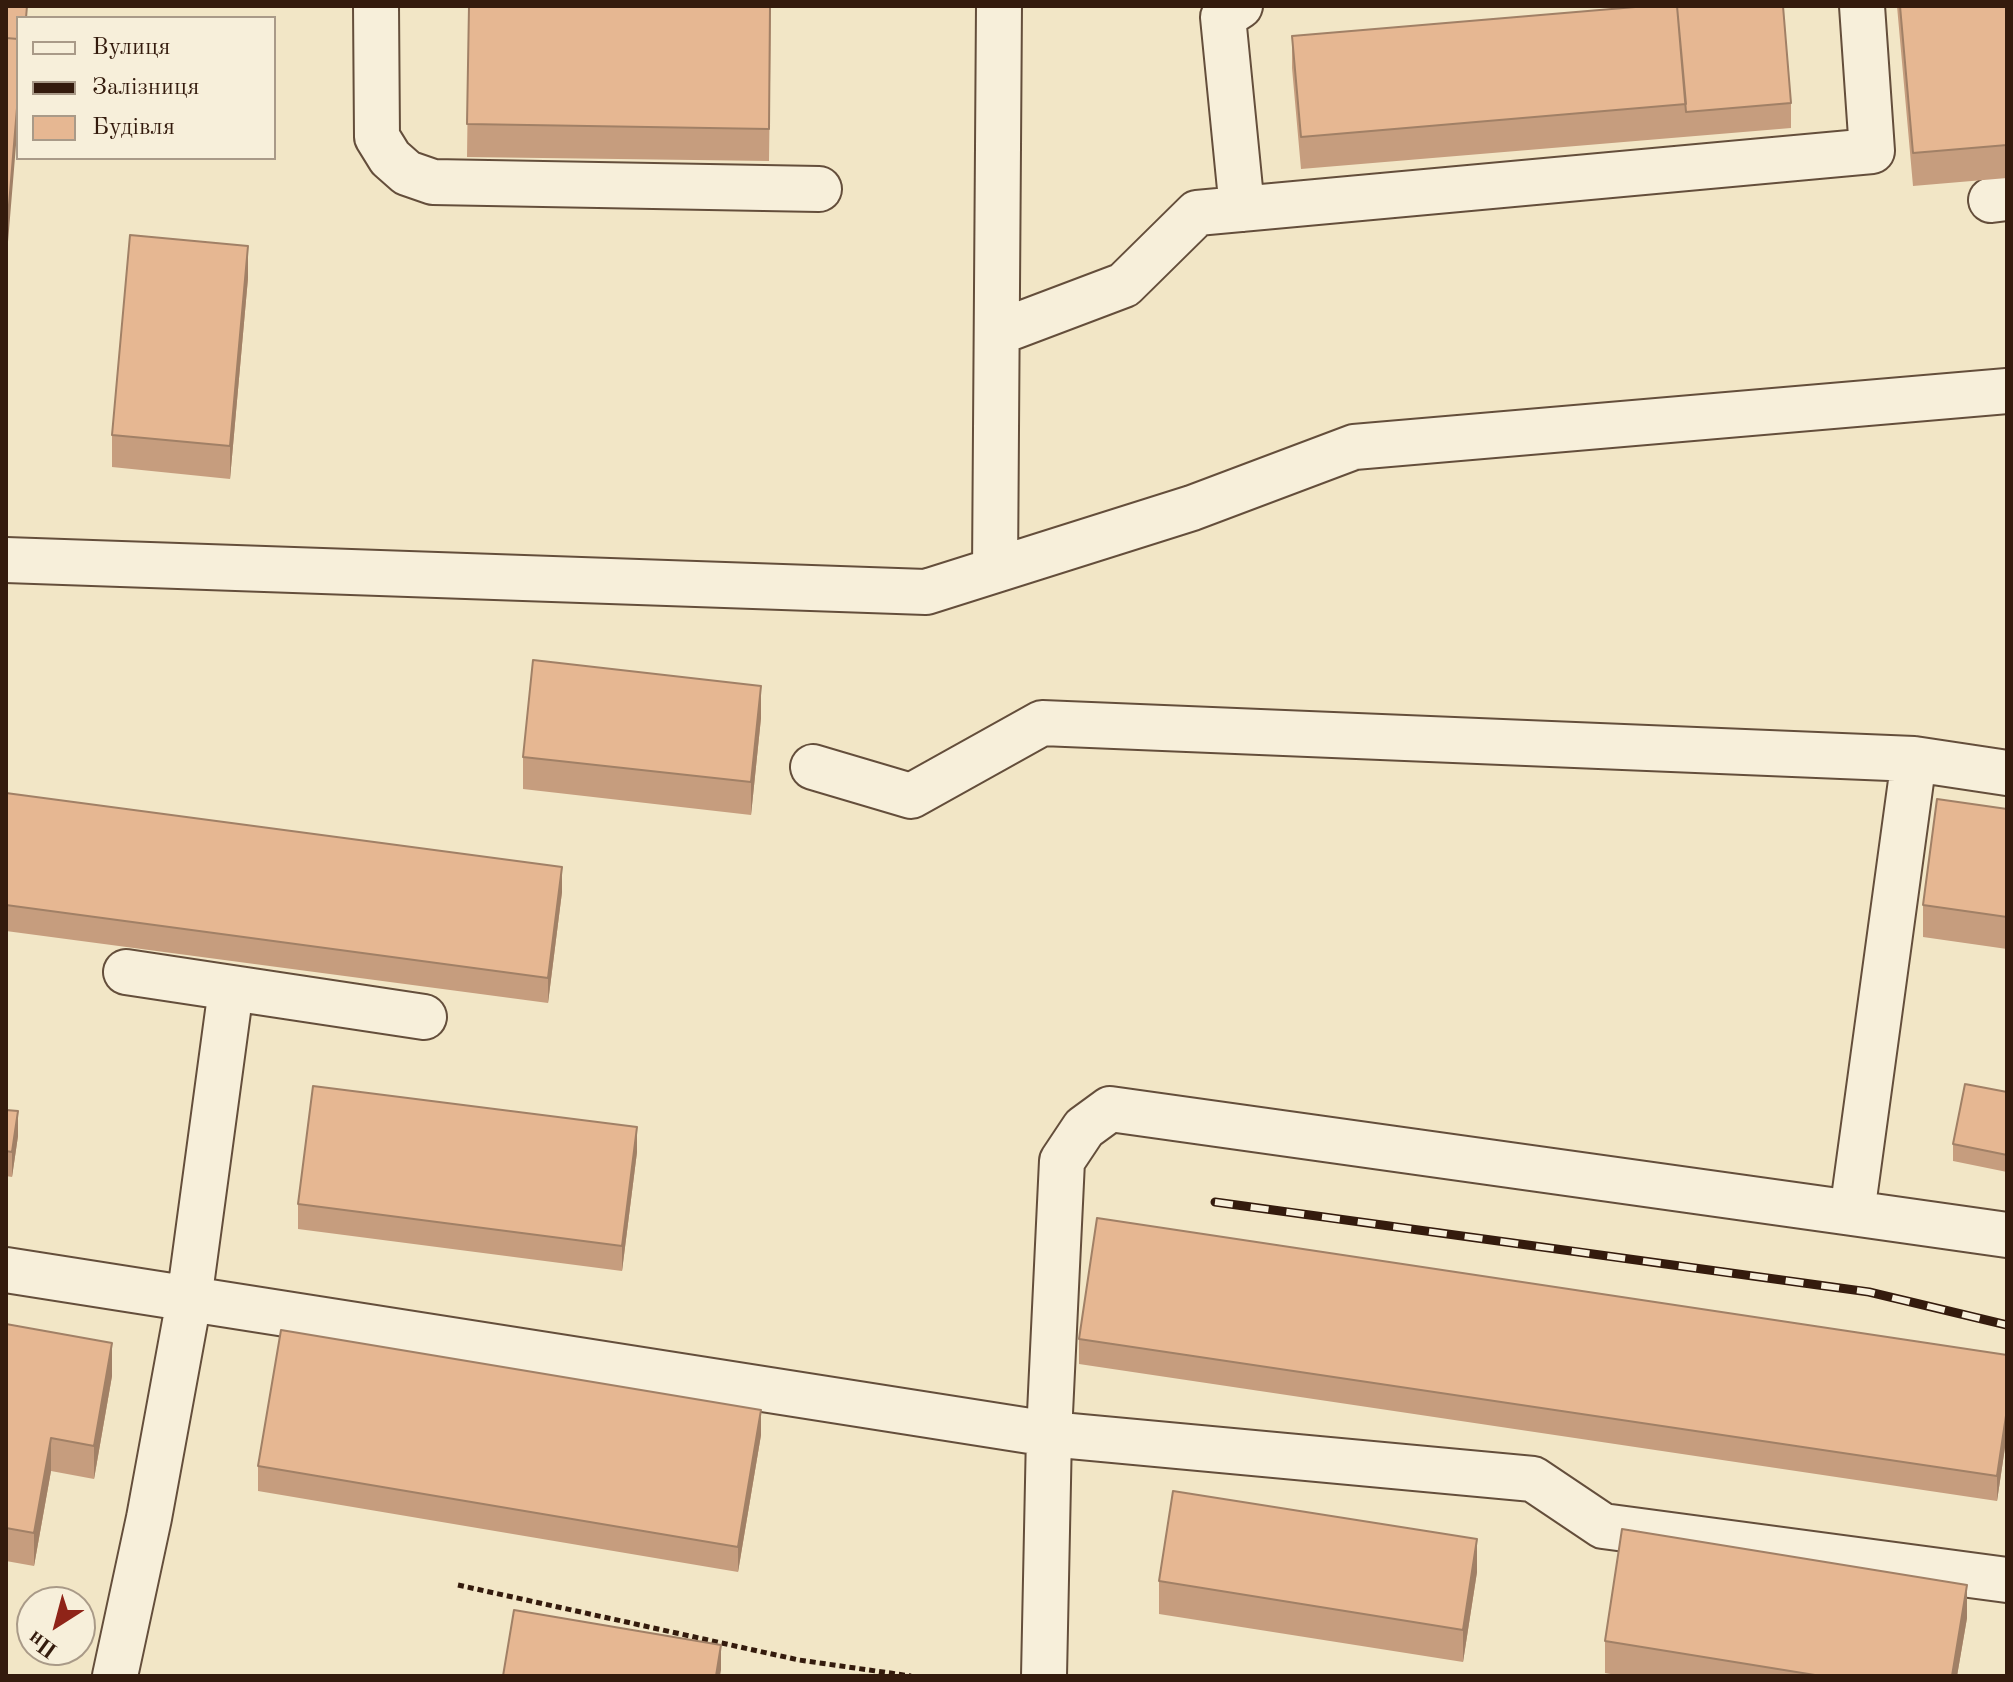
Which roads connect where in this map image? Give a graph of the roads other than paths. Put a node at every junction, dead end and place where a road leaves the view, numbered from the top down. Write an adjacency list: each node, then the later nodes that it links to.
1 (376, 6): 5 (lane)
2 (999, 6): 7 (lane)
3 (1240, 6): 6 (lane)
4 (1862, 6): 6 (lane)
5 (819, 189)
6 (1242, 209): 7 (lane)
7 (997, 333): 10 (lane)
8 (2007, 391): 10 (lane)
9 (6, 560): 10 (lane)
10 (995, 570)
11 (1914, 759): 12 (lane); 13 (lane); 17 (lane)
12 (813, 767)
13 (2007, 773)
14 (126, 972): 15 (lane)
15 (231, 989): 16 (lane); 20 (lane)
16 (424, 1017)
17 (1852, 1213): 18 (lane); 21 (lane)
18 (2007, 1235)
19 (6, 1270): 20 (lane)
20 (189, 1300): 21 (lane); 23 (lane)
21 (1049, 1434): 22 (lane); 24 (lane)
22 (2007, 1580)
23 (115, 1676)
24 (1044, 1676)

